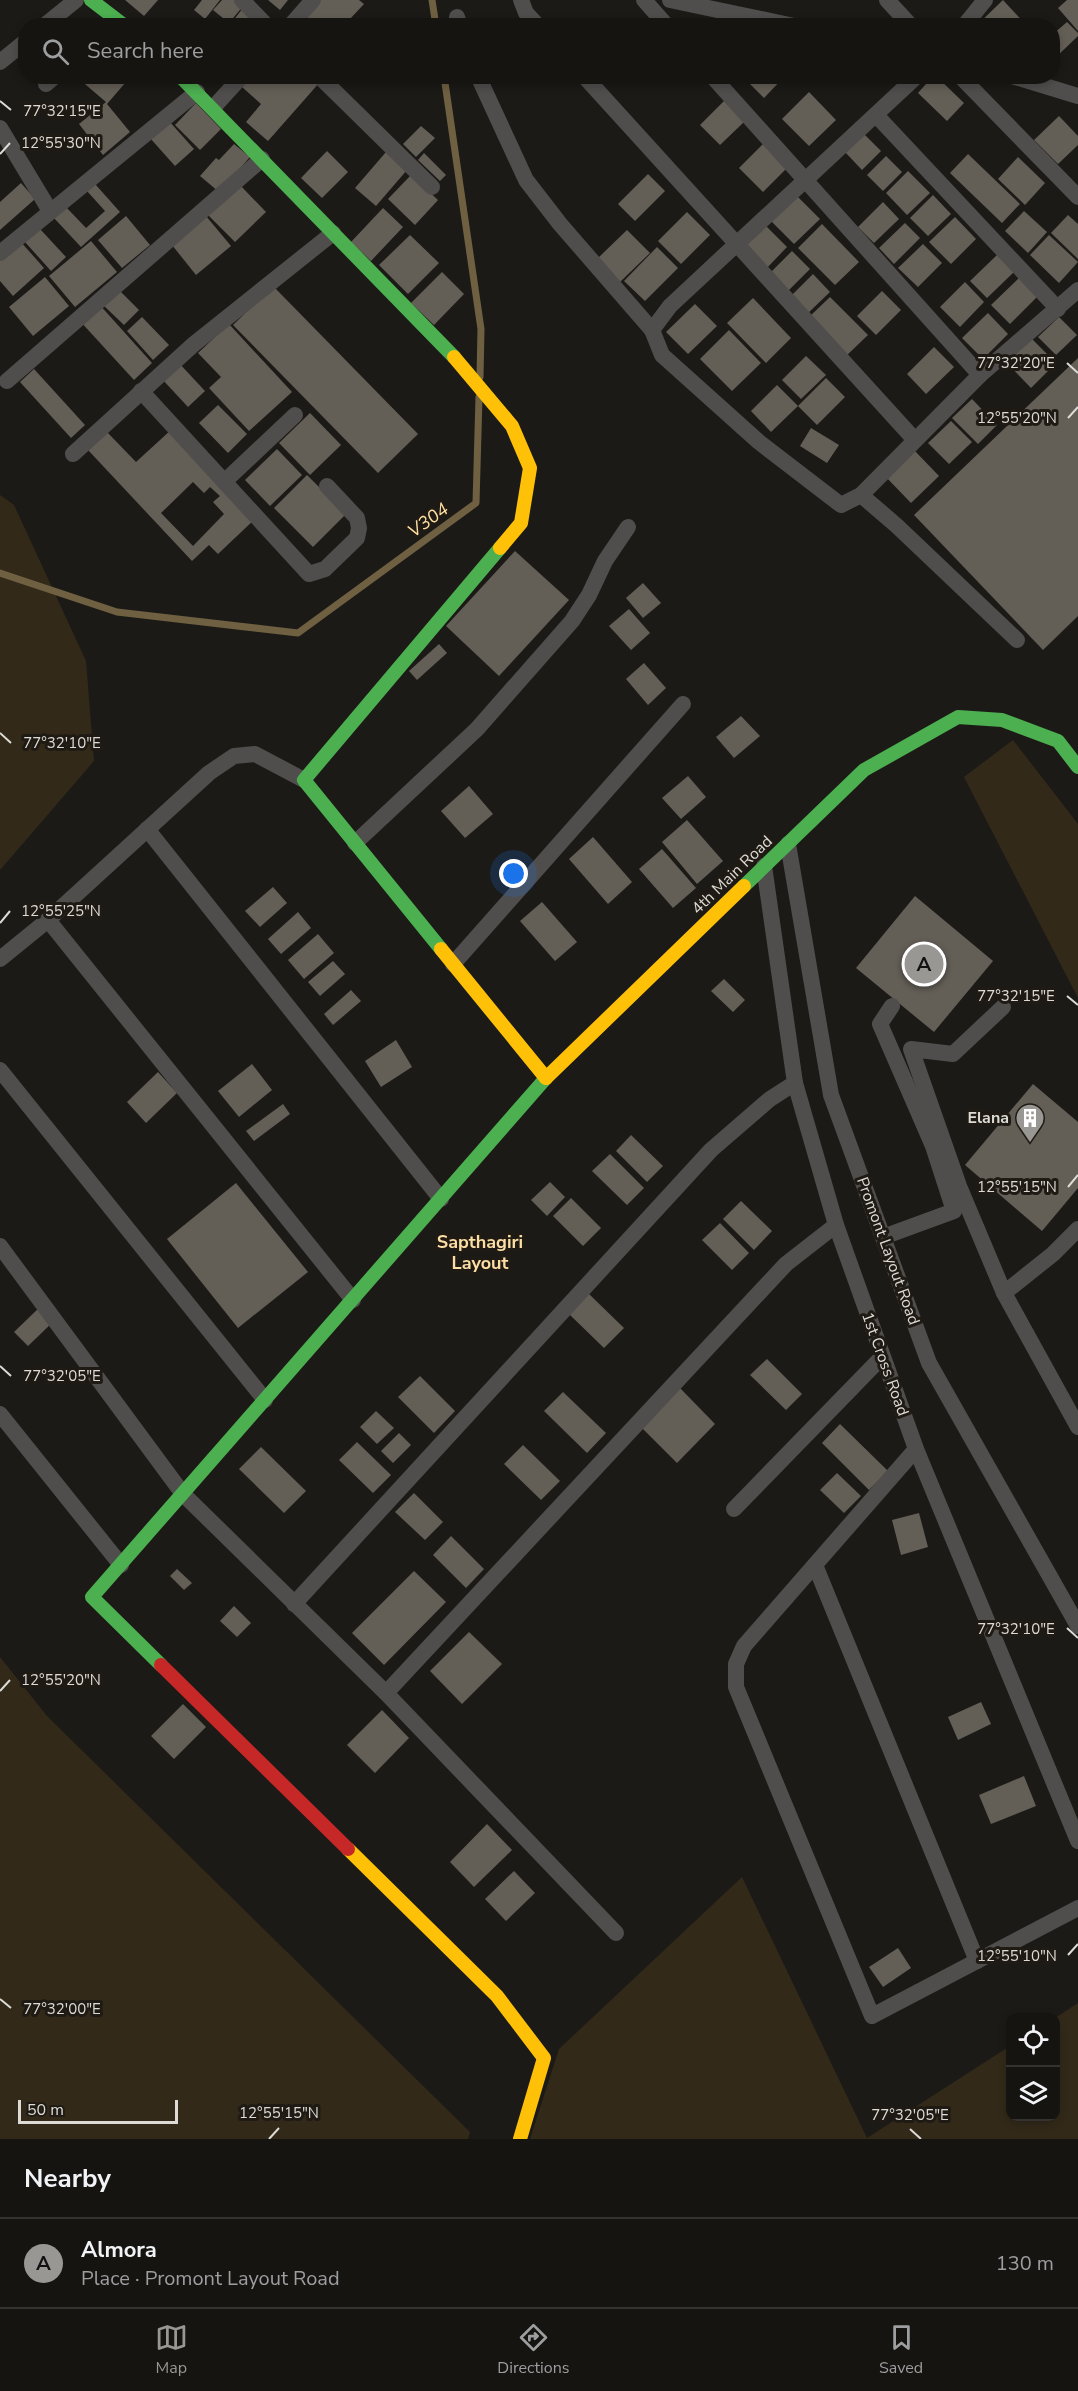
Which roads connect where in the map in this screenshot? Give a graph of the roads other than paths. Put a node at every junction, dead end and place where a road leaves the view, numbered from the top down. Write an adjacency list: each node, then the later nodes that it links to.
1 (76, 0): 10 (street)
2 (91, 0): 11 (street)
3 (242, 0): 12 (street)
4 (313, 0): 13 (street)
5 (521, 0): 14 (street)
6 (644, 0): 15 (street)
7 (670, 0): 16 (street)
8 (886, 0): 17 (street)
9 (985, 0): 18 (street)
10 (54, 18)
11 (114, 18)
12 (259, 18)
13 (297, 18)
14 (531, 18)
15 (660, 18)
16 (756, 18)
17 (903, 18)
18 (970, 18)
19 (18, 47): 20 (street)
20 (0, 62)
21 (188, 84): 30 (street)
22 (235, 84): 32 (street)
23 (326, 84): 37 (street)
24 (482, 84): 45 (street)
25 (591, 84): 41 (street)
26 (719, 84): 36 (street)
27 (909, 84): 33 (street)
28 (968, 84): 38 (street)
29 (1038, 84): 31 (street)
30 (197, 92): 32 (street); 39 (street)
31 (1078, 96)
32 (213, 108): 35 (street)
33 (876, 115): 36 (street); 44 (street)
34 (0, 128): 39 (street)
35 (262, 159): 40 (street); 47 (street)
36 (804, 181): 41 (street); 46 (street)
37 (432, 187)
38 (1078, 197)
39 (50, 211): 42 (street)
40 (333, 233): 48 (street); 59 (street)
41 (736, 245): 45 (street); 50 (street)
42 (0, 253)
43 (1078, 291): 44 (street)
44 (1058, 309): 46 (street)
45 (652, 330): 54 (street)
46 (980, 375): 50 (street)
47 (8, 381)
48 (141, 392): 51 (street); 52 (street)
49 (295, 415): 52 (street)
50 (914, 439): 54 (street)
51 (73, 454)
52 (224, 482): 53 (street)
53 (327, 486)
54 (861, 495): 56 (street)
55 (628, 527): 61 (street)
56 (1017, 640)
57 (683, 704): 66 (street)
58 (1078, 767): 62 (street, 4th Main Road)
59 (304, 780): 60 (street); 61 (street)
60 (147, 829): 64 (street); 72 (street)
61 (355, 843): 66 (street)
62 (788, 844): 63 (street, 4th Main Road); 75 (street, Promont Layout Road)
63 (764, 866): 70 (street, 4th Main Road); 71 (street, 1st Cross Road)
64 (48, 920): 65 (street); 78 (street)
65 (0, 959)
66 (453, 964): 70 (street)
67 (892, 1006): 75 (street)
68 (1003, 1006): 77 (street)
69 (0, 1070): 80 (street)
70 (546, 1078): 72 (street, 4th Main Road)
71 (795, 1083): 73 (street, 1st Cross Road); 88 (street)
72 (441, 1199): 78 (street, 4th Main Road)
73 (836, 1225): 79 (street, 1st Cross Road); 90 (street)
74 (1078, 1229): 77 (street)
75 (883, 1237): 89 (street, Promont Layout Road)
76 (0, 1246): 84 (street)
77 (1004, 1293): 82 (street)
78 (353, 1300): 80 (street, 4th Main Road)
79 (882, 1358): 83 (street, 1st Cross Road); 85 (street)
80 (265, 1400): 84 (street, 4th Main Road)
81 (0, 1414): 86 (street)
82 (1078, 1427)
83 (916, 1449): 87 (street); 91 (street, 1st Cross Road)
84 (183, 1494): 86 (street, 4th Main Road); 88 (street)
85 (734, 1509)
86 (121, 1565): 95 (street, 4th Main Road)
87 (814, 1565): 94 (street); 94 (street)
88 (294, 1604): 90 (street)
89 (1078, 1626)
90 (386, 1693): 93 (street)
91 (1078, 1841)
92 (1078, 1908): 94 (street)
93 (616, 1933)
94 (977, 1961)
95 (520, 2139)

